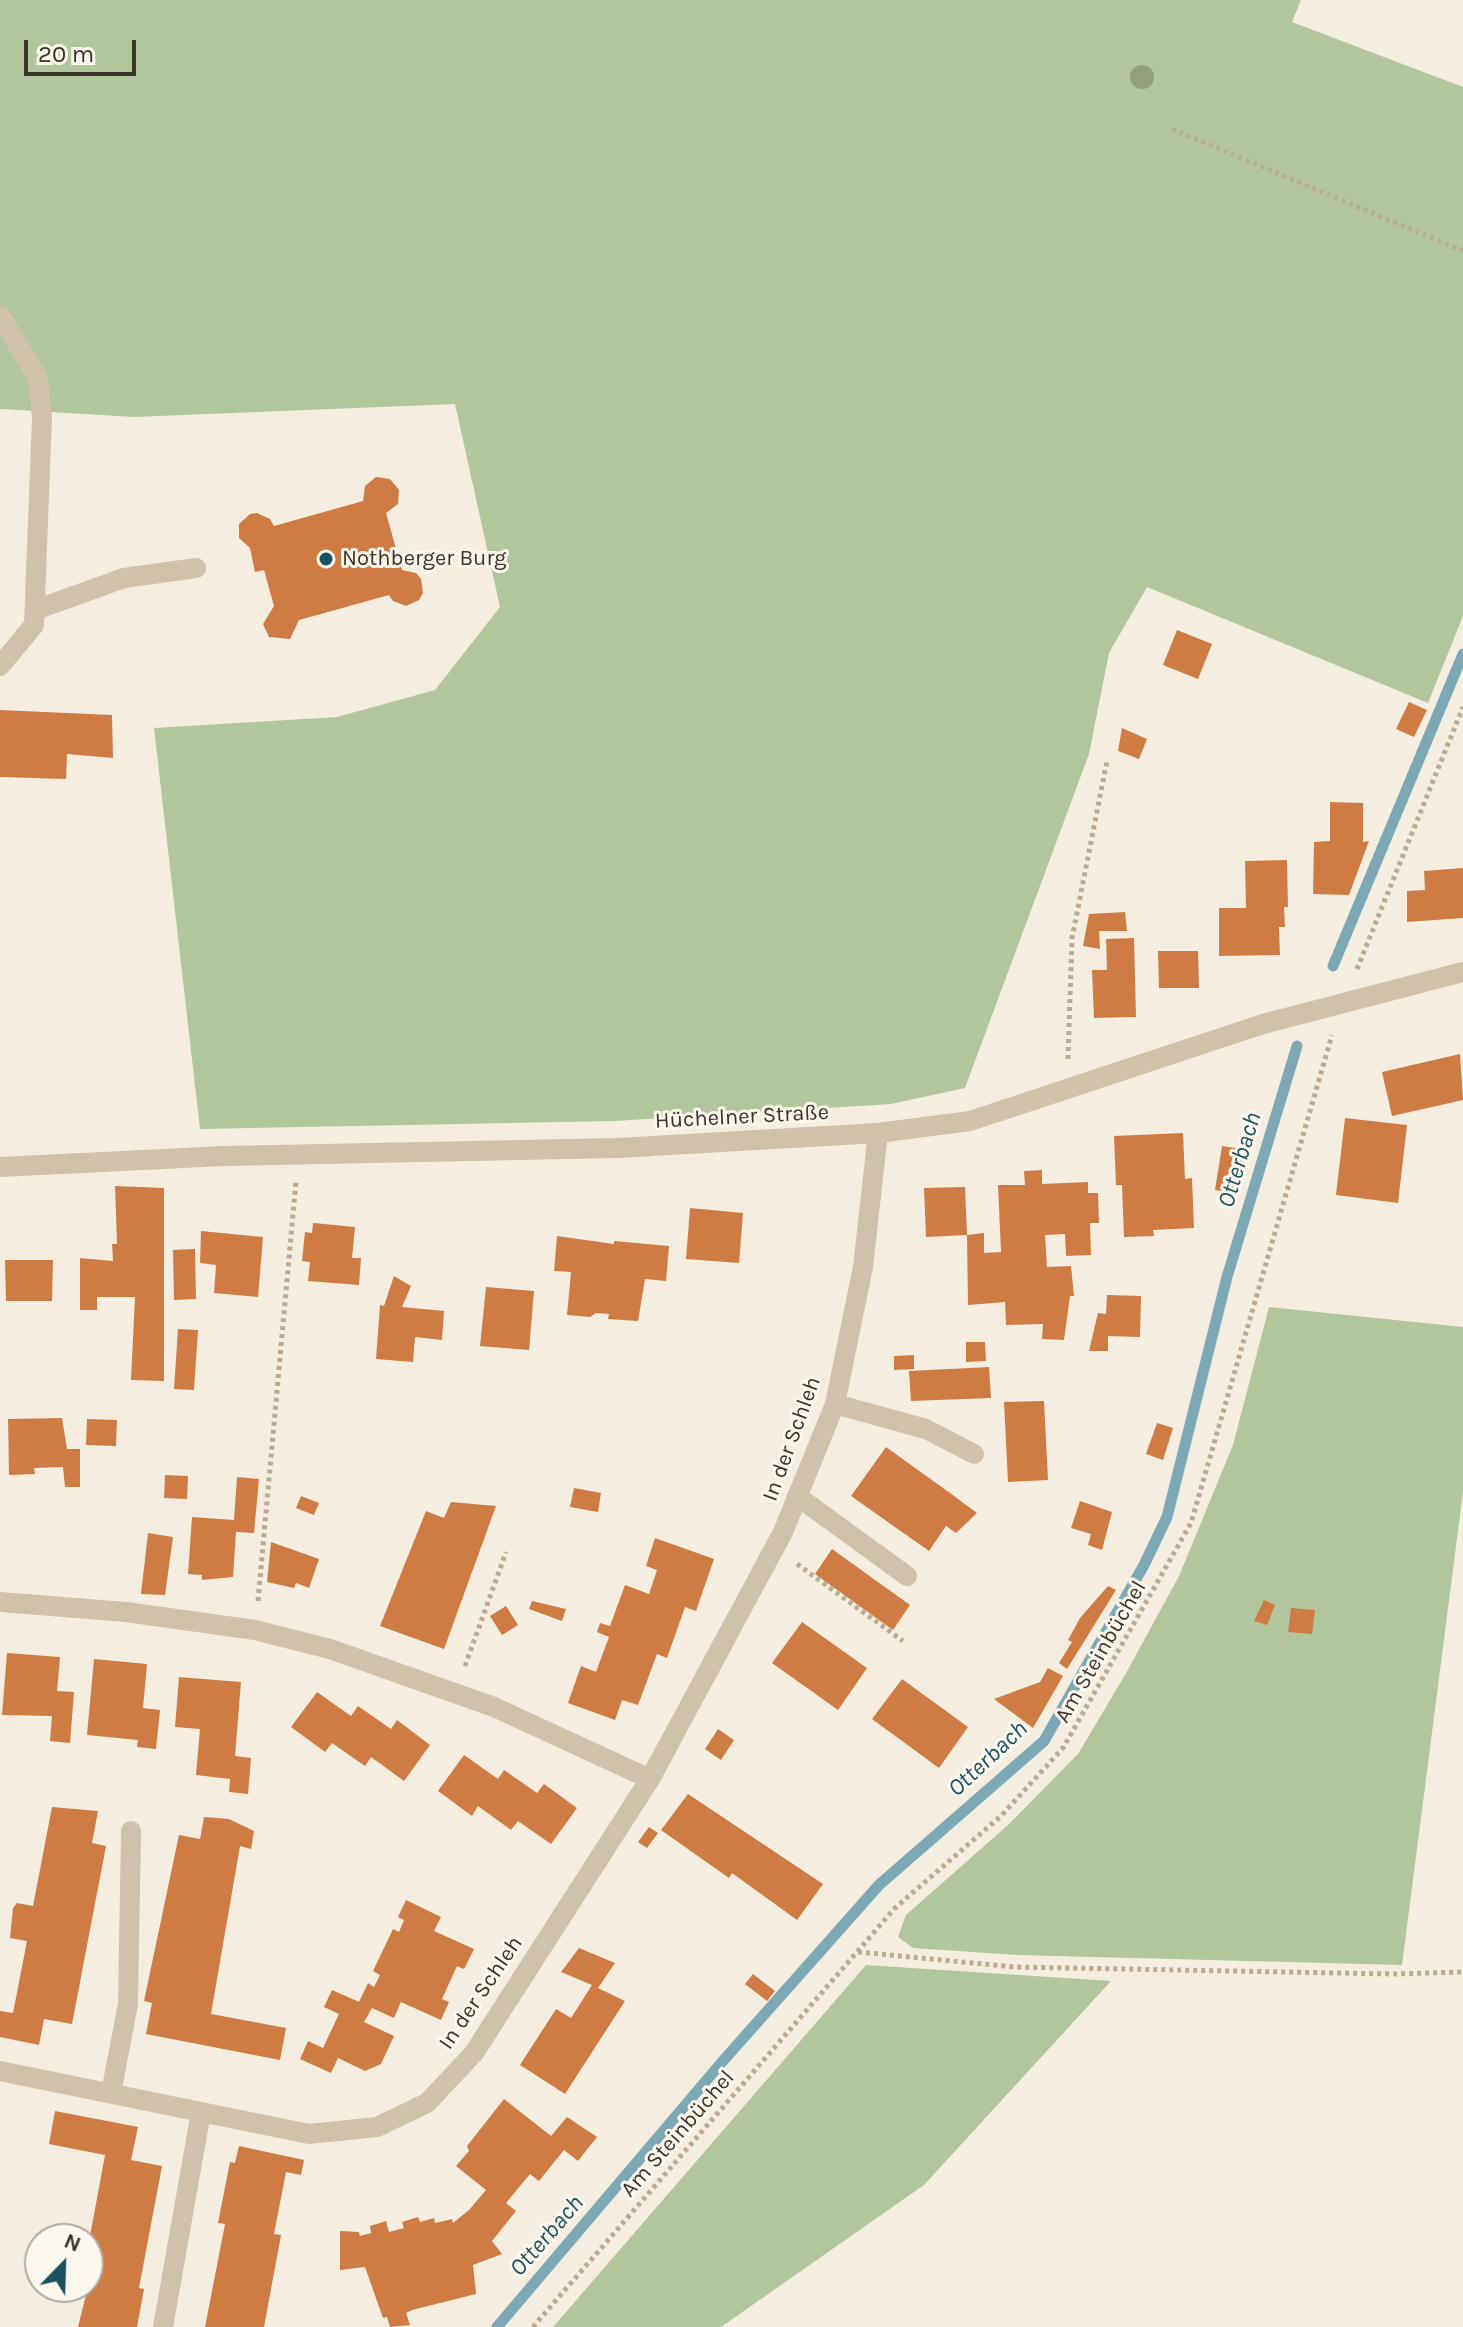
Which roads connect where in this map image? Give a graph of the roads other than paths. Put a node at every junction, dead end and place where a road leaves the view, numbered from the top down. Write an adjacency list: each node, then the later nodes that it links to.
1 (0, 316): 3 (street)
2 (196, 568): 3 (street)
3 (35, 610): 4 (street)
4 (4, 656)
5 (1463, 972): 6 (street, Hüchelner Straße)
6 (878, 1133): 7 (street, Hüchelner Straße); 8 (street, In der Schleh)
7 (0, 1167)
8 (835, 1404): 9 (street); 10 (street, In der Schleh)
9 (974, 1454)
10 (797, 1496): 11 (street); 13 (street, In der Schleh)
11 (907, 1576)
12 (0, 1602): 13 (street)
13 (650, 1779): 17 (street, In der Schleh)
14 (131, 1831): 16 (street)
15 (0, 2071): 16 (street, In der Schleh)
16 (111, 2093): 17 (street, In der Schleh)
17 (201, 2112): 18 (street)
18 (163, 2327)

